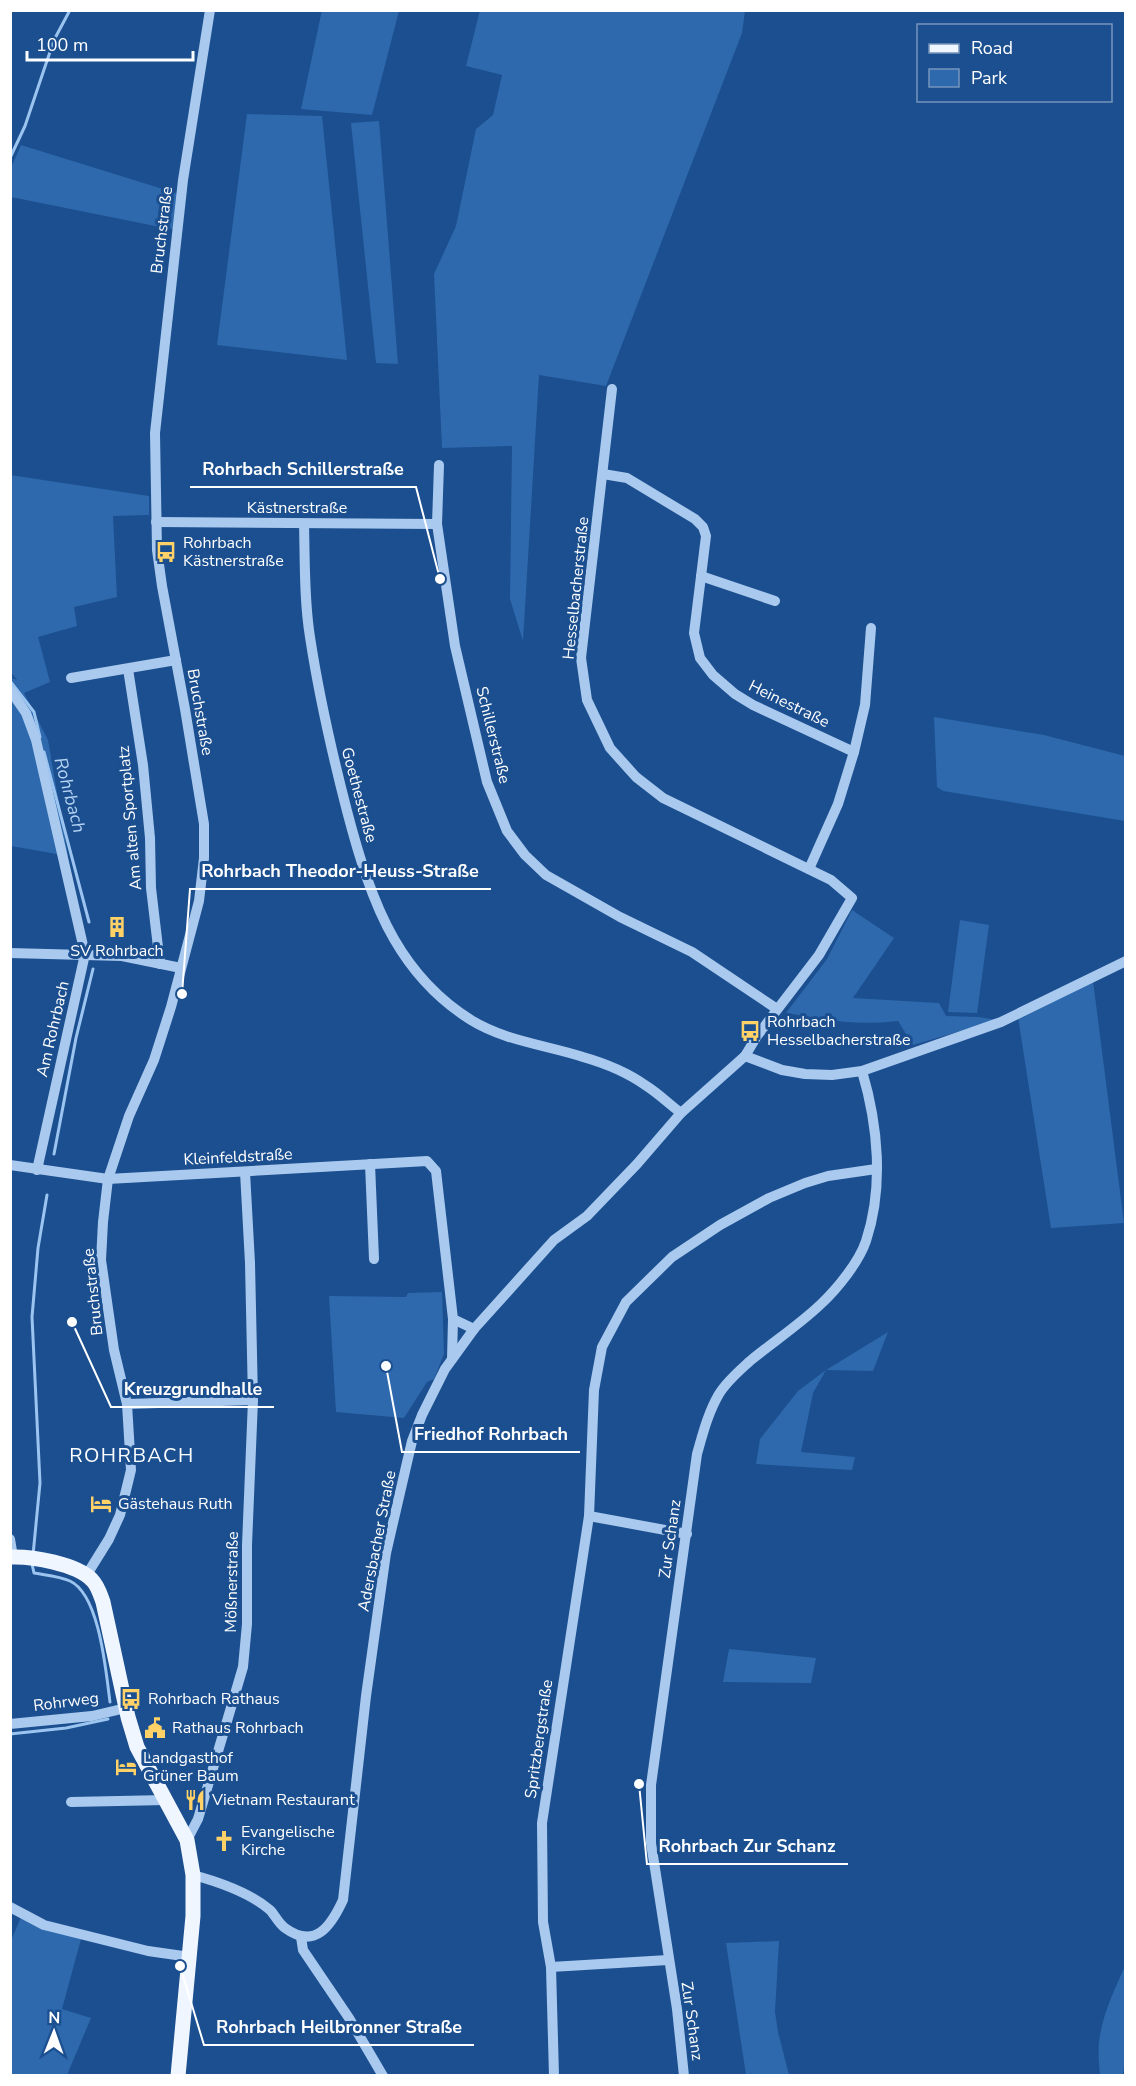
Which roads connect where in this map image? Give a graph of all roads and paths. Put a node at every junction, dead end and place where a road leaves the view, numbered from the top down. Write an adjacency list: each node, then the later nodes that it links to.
1 (210, 10): 5 (street, Bruchstraße)
2 (612, 390): 4 (street, Hesselbacherstraße)
3 (439, 465): 7 (street, Schillerstraße)
4 (603, 474): 8 (street, Heinestraße); 16 (street, Hesselbacherstraße)
5 (156, 522): 6 (street, Kästnerstraße); 11 (street, Bruchstraße)
6 (304, 524): 7 (street, Kästnerstraße); 26 (street, Goethestraße)
7 (437, 524): 23 (street, Schillerstraße)
8 (701, 576): 9 (street); 15 (street, Heinestraße)
9 (775, 601)
10 (871, 628): 15 (street)
11 (176, 660): 12 (street); 22 (street, Bruchstraße)
12 (128, 669): 13 (street); 21 (street, Am alten Sportplatz)
13 (71, 678)
14 (10, 690): 19 (street, Am Rohrbach)
15 (854, 752): 16 (street)
16 (809, 869): 17 (street, Hesselbacherstraße)
17 (852, 898): 23 (street, Adersbacher Straße)
18 (10, 953): 19 (street)
19 (84, 954): 21 (street); 30 (street, Am Rohrbach)
20 (1125, 961): 25 (street)
21 (160, 964): 22 (street)
22 (181, 968): 32 (street, Bruchstraße)
23 (777, 1009): 24 (street, Adersbacher Straße)
24 (745, 1056): 25 (street); 26 (street, Adersbacher Straße)
25 (862, 1071): 29 (street, Zur Schanz)
26 (681, 1113): 35 (street, Adersbacher Straße)
27 (370, 1164): 31 (street, Kleinfeldstraße); 33 (street); 34 (street, Kleinfeldstraße)
28 (10, 1165): 30 (street, Kleinfeldstraße)
29 (876, 1169): 39 (street, Spritzbergstraße); 40 (street, Zur Schanz)
30 (37, 1170): 32 (street, Kleinfeldstraße)
31 (245, 1172): 32 (street, Kleinfeldstraße); 37 (street, Mößnerstraße)
32 (108, 1179): 38 (street, Bruchstraße)
33 (374, 1259)
34 (453, 1319): 35 (street); 36 (street, Kleinfeldstraße)
35 (474, 1329): 36 (street, Adersbacher Straße)
36 (452, 1359): 51 (street, Adersbacher Straße)
37 (253, 1400): 38 (street); 48 (street, Mößnerstraße)
38 (126, 1404): 43 (street, Bruchstraße)
39 (589, 1516): 40 (street); 54 (street, Spritzbergstraße)
40 (687, 1534): 53 (street, Zur Schanz)
41 (10, 1539): 42 (street)
42 (23, 1558): 43 (main road)
43 (86, 1576): 44 (main road)
44 (126, 1708): 45 (street, Rohrweg); 46 (main road)
45 (10, 1724)
46 (166, 1800): 47 (street); 48 (main road)
47 (70, 1802)
48 (187, 1840): 49 (main road)
49 (194, 1875): 51 (street); 52 (main road)
50 (10, 1907): 52 (street)
51 (301, 1937): 56 (street)
52 (190, 1958): 55 (main road)
53 (668, 1959): 54 (street); 58 (street, Zur Schanz)
54 (550, 1967): 57 (street, Spritzbergstraße)
55 (178, 2076)
56 (383, 2076)
57 (554, 2076)
58 (684, 2076)

